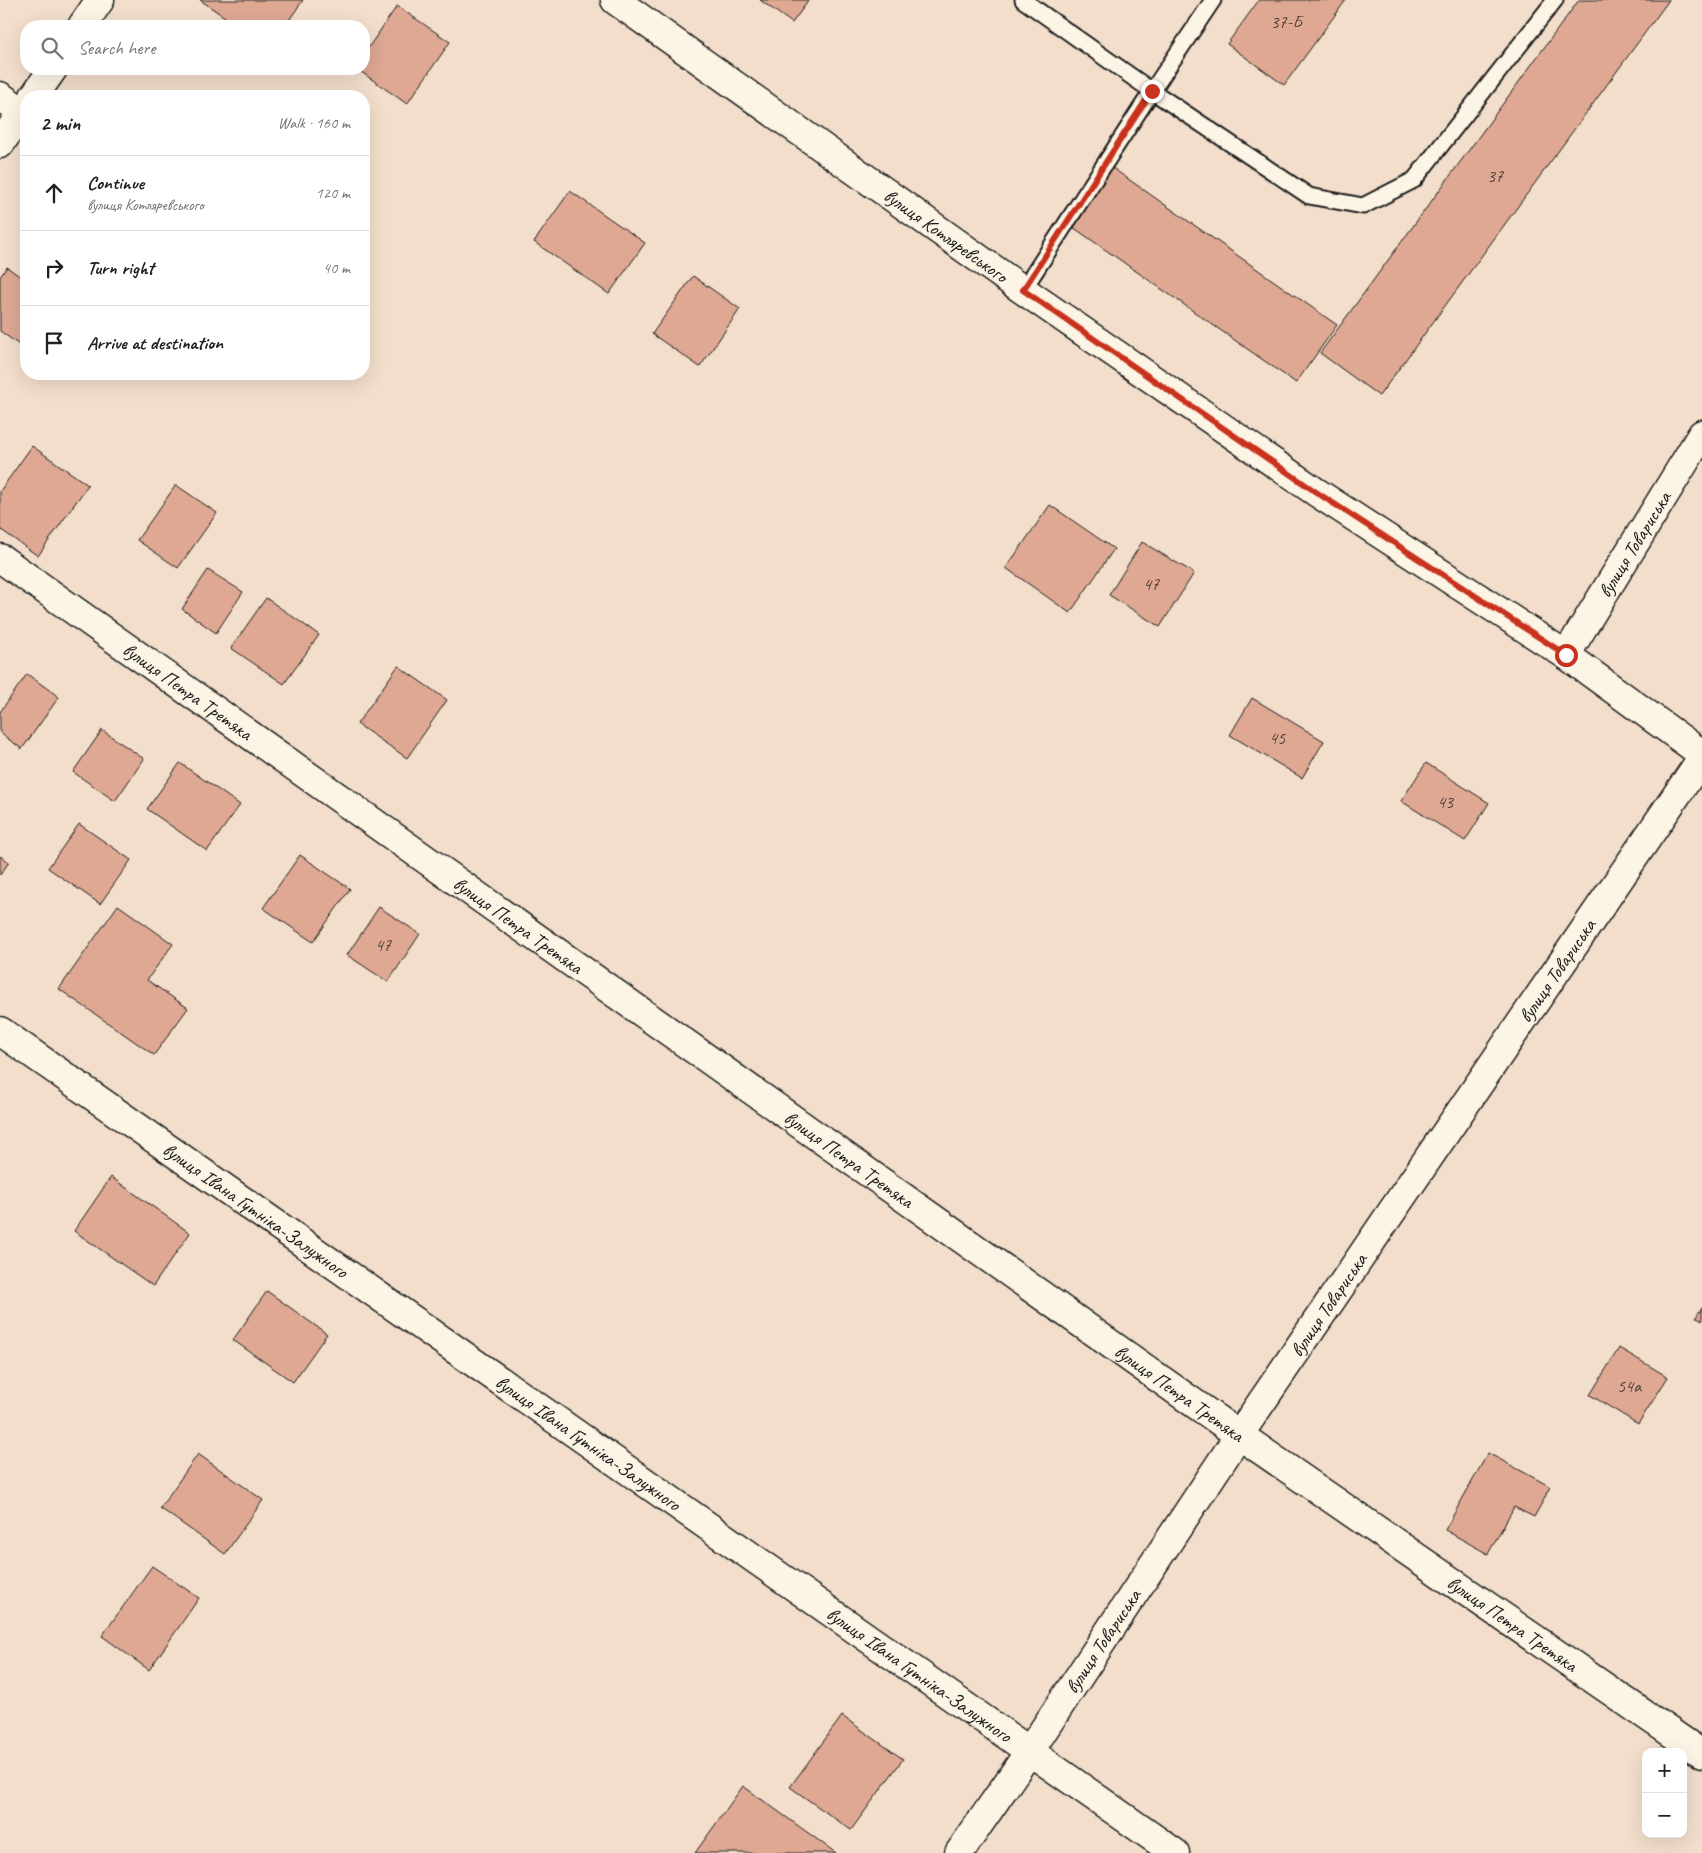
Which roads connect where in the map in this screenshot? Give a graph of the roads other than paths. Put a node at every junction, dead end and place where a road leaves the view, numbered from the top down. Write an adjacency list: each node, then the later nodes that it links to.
1 (100, 0): 6 (street)
2 (615, 0): 14 (street, вулиця Котляревського)
3 (1023, 0): 9 (lane)
4 (1213, 0): 9 (lane)
5 (1555, 0): 9 (lane)
6 (86, 20)
7 (49, 75): 8 (street)
8 (38, 90)
9 (1152, 91): 14 (lane)
10 (0, 96): 11 (street)
11 (20, 102)
12 (20, 116): 13 (street)
13 (0, 144)
14 (1023, 290): 17 (street, вулиця Котляревського)
15 (1702, 434): 17 (street, вулиця Товариська)
16 (0, 558): 20 (street, вулиця Петра Третяка)
17 (1566, 655): 18 (street, вулиця Котляревського)
18 (1702, 756): 20 (street, вулиця Товариська)
19 (0, 1031): 21 (street, вулиця Івана Гутніка-Залужного)
20 (1239, 1435): 21 (street, вулиця Товариська); 22 (street, вулиця Петра Третяка)
21 (1029, 1752): 23 (street, вулиця Товариська); 24 (street, вулиця Івана Гутніка-Залужного)
22 (1702, 1754)
23 (959, 1853)
24 (1175, 1853)

